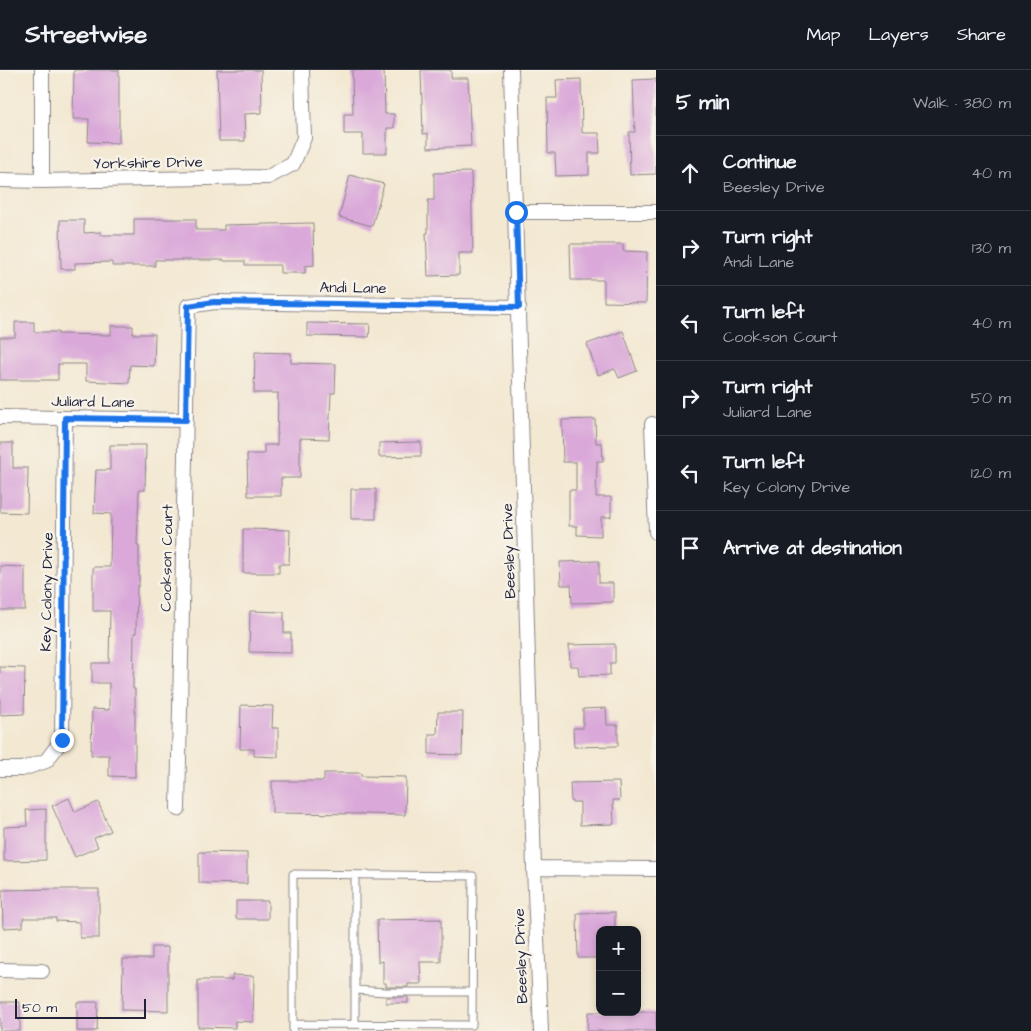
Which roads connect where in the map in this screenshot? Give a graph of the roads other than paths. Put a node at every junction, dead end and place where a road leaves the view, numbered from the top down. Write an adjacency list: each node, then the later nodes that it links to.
1 (42, 70): 5 (street)
2 (302, 70): 5 (street, Yorkshire Drive)
3 (511, 70): 6 (street, Beesley Drive)
4 (0, 180): 5 (street, Yorkshire Drive)
5 (42, 181)
6 (516, 212): 7 (street); 9 (street, Beesley Drive)
7 (656, 212)
8 (188, 306): 9 (street, Andi Lane); 12 (street, Cookson Court)
9 (519, 307): 17 (street, Beesley Drive)
10 (0, 417): 11 (street, Juliard Lane)
11 (65, 418): 12 (street, Juliard Lane); 15 (street, Key Colony Drive)
12 (186, 420): 16 (street, Cookson Court)
13 (652, 424): 14 (street)
14 (656, 532)
15 (0, 769)
16 (178, 810)
17 (534, 868): 18 (street); 26 (street, Beesley Drive)
18 (656, 868)
19 (356, 875): 22 (lane); 23 (lane); 25 (lane)
20 (0, 970): 21 (street)
21 (42, 971)
22 (356, 990): 23 (lane); 24 (lane)
23 (472, 992): 24 (lane)
24 (356, 1024): 25 (lane)
25 (292, 1028)
26 (540, 1031)

